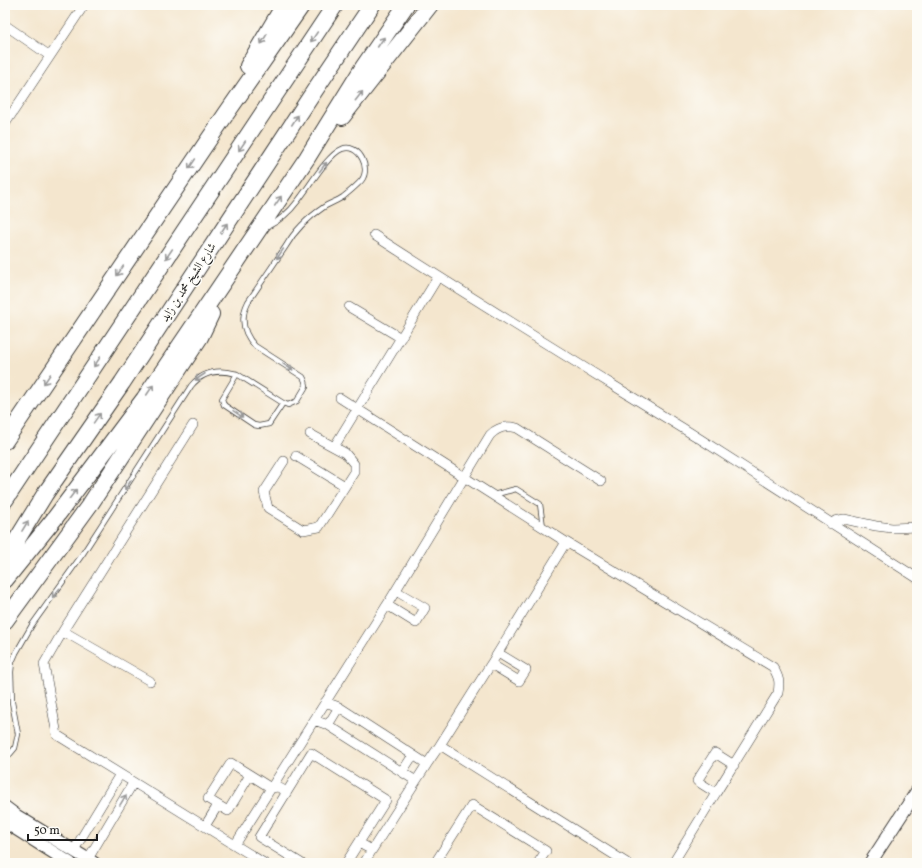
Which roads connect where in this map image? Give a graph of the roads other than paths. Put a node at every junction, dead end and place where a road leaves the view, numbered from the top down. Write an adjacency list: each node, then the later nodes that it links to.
1 (84, 5): 9 (street)
2 (284, 5): 10 (highway, one-way to 10)
3 (302, 5): 10 (highway)
4 (335, 5): 33 (highway, one-way to 33)
5 (372, 5): 38 (highway, شارع الشيخ محمد بن زايد, one-way to 5)
6 (406, 5): 12 (highway, one-way to 6)
7 (430, 5): 12 (highway, one-way to 7)
8 (5, 25): 9 (street)
9 (50, 56): 11 (street)
10 (226, 114): 25 (highway, one-way to 25)
11 (5, 124)
12 (307, 158): 13 (highway, one-way to 12)
13 (256, 232): 16 (highway); 21 (lane, one-way to 21)
14 (374, 235): 15 (street)
15 (438, 277): 18 (street); 34 (street)
16 (223, 281): 40 (highway, one-way to 16); 43 (highway)
17 (349, 308): 18 (street)
18 (401, 338): 22 (street)
19 (237, 374): 21 (lane); 21 (lane, one-way to 21); 54 (lane, one-way to 54)
20 (340, 398): 22 (street)
21 (282, 403)
22 (357, 409): 26 (street); 29 (street)
23 (194, 424): 44 (street)
24 (310, 434): 26 (street)
25 (5, 442)
26 (334, 447): 31 (street)
27 (296, 456): 31 (street)
28 (284, 462): 31 (street)
29 (465, 477): 30 (street); 32 (street); 41 (street)
30 (601, 481)
31 (344, 486)
32 (493, 495): 35 (street); 35 (lane)
33 (5, 500)
34 (831, 524): 36 (street); 39 (street)
35 (543, 527): 37 (street)
36 (917, 527)
37 (566, 542): 45 (street); 56 (street)
38 (5, 559)
39 (917, 578)
40 (5, 580)
41 (396, 591): 42 (street); 42 (street)
42 (387, 605): 48 (street)
43 (5, 622)
44 (63, 631): 47 (street); 58 (street)
45 (498, 653): 46 (street); 46 (street)
46 (491, 664): 52 (street)
47 (150, 681)
48 (325, 702): 49 (street); 50 (street)
49 (339, 708): 51 (street); 53 (street)
50 (314, 720): 51 (street); 62 (street)
51 (328, 725): 57 (street)
52 (440, 745): 55 (street); 74 (street)
53 (413, 755): 55 (street); 57 (street)
54 (5, 757)
55 (427, 764): 60 (street)
56 (734, 765): 65 (street); 65 (street)
57 (402, 772): 60 (street)
58 (120, 774): 61 (street); 72 (street)
59 (250, 775): 62 (street); 66 (street); 66 (street)
60 (416, 781): 73 (street)
61 (133, 783): 69 (street); 75 (street, one-way to 61)
62 (271, 788): 63 (street); 71 (street)
63 (287, 792): 70 (street); 78 (street)
64 (917, 792): 86 (street)
65 (716, 793): 85 (street)
66 (218, 805): 69 (street)
67 (5, 807): 72 (street)
68 (5, 822): 76 (street)
69 (205, 826): 71 (street)
70 (359, 843): 73 (street); 79 (street)
71 (235, 845): 77 (street)
72 (74, 850): 75 (street)
73 (372, 850): 80 (street)
74 (613, 855): 83 (street); 84 (street)
75 (91, 861)
76 (70, 863)
77 (264, 863)
78 (301, 863)
79 (346, 863)
80 (364, 863)
81 (435, 863): 82 (street)
82 (538, 863)
83 (608, 863)
84 (627, 863)
85 (673, 863)
86 (870, 863)

